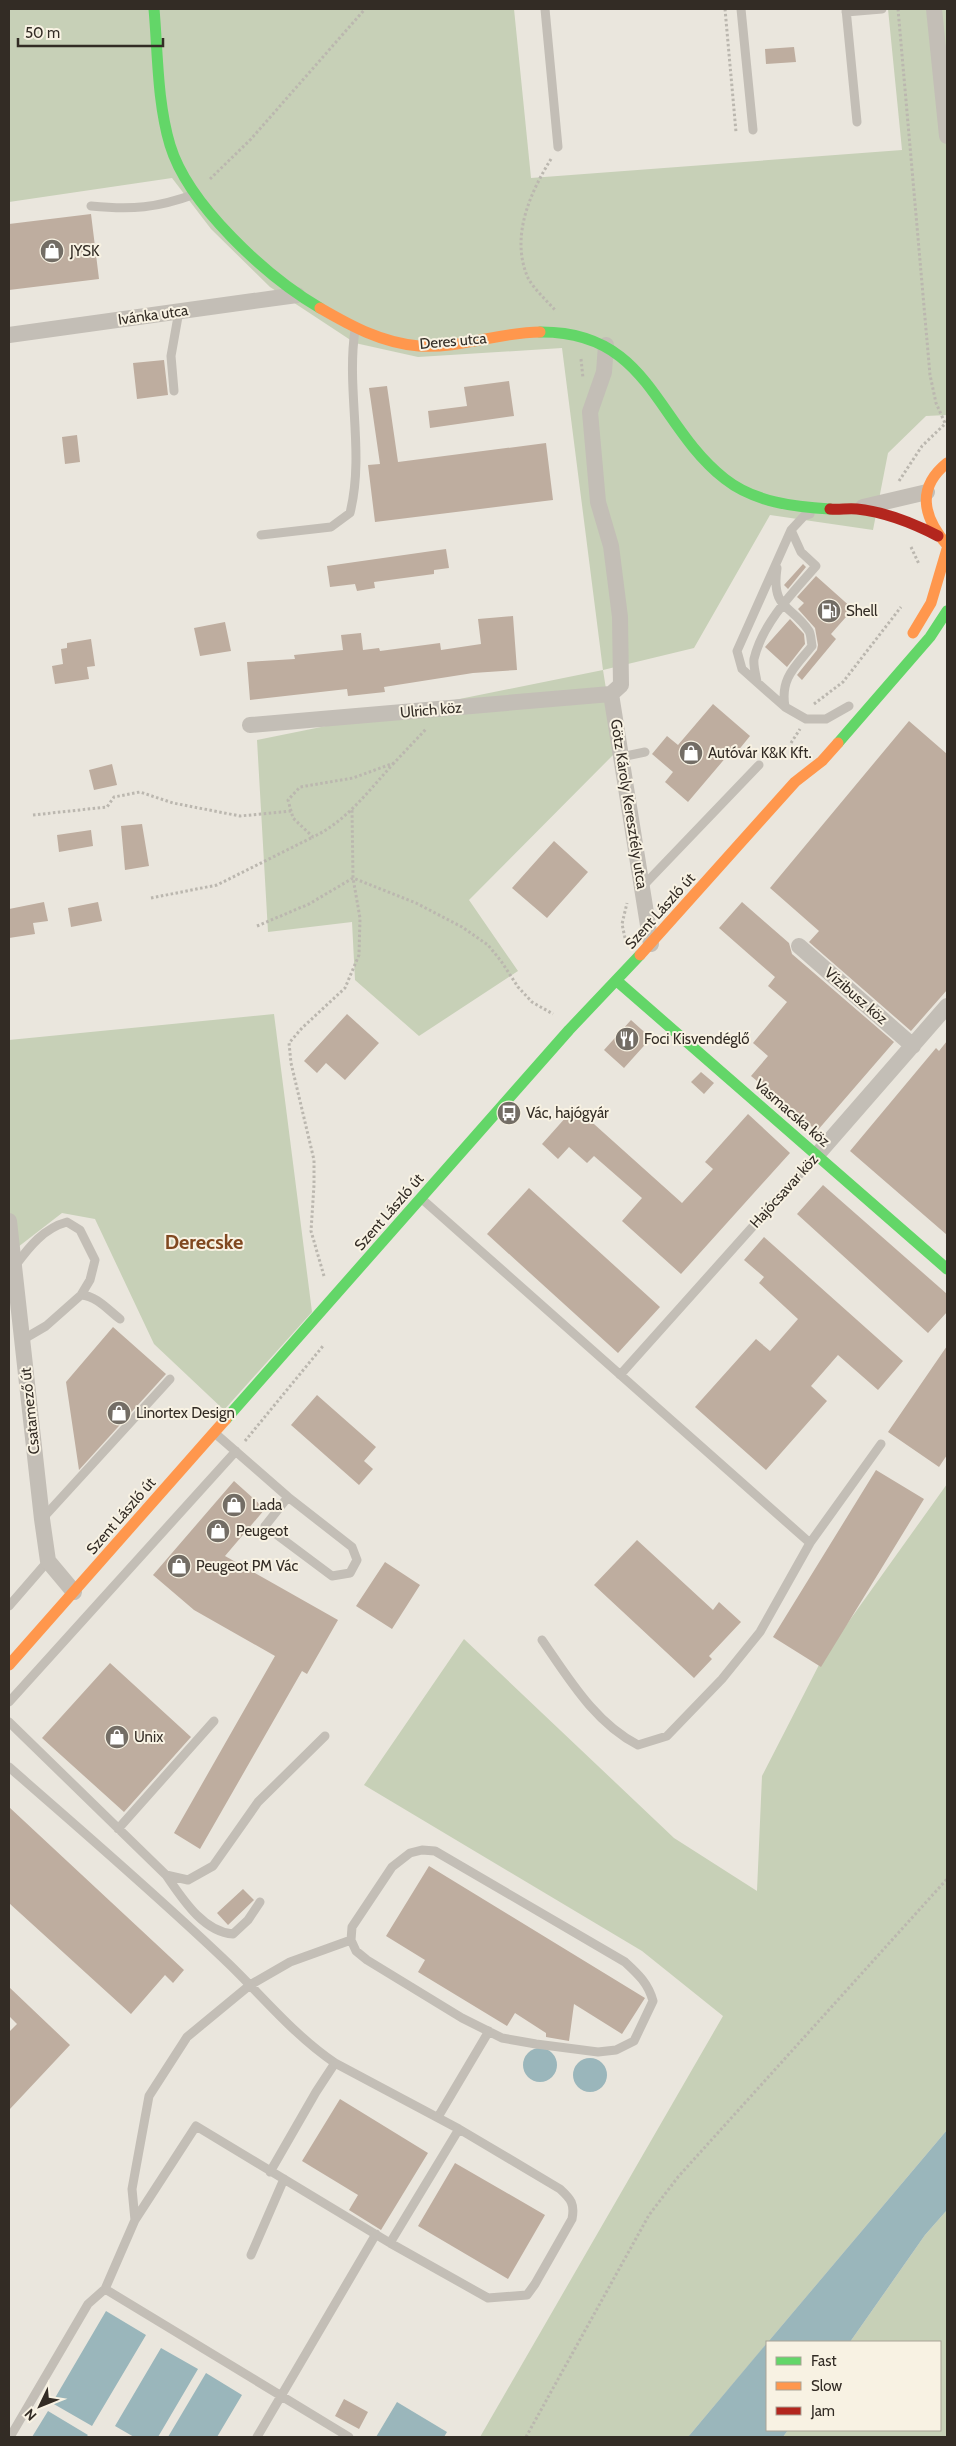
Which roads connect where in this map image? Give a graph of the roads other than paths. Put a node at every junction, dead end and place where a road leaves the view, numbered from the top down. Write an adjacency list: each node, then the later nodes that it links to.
1 (154, 9): 11 (main road, Deres utca)
2 (545, 9): 10 (lane)
3 (741, 9): 8 (lane)
4 (882, 9): 6 (lane)
5 (934, 9): 9 (street)
6 (846, 10): 7 (lane)
7 (857, 122)
8 (753, 130)
9 (947, 136)
10 (558, 147)
11 (196, 193): 12 (lane); 13 (main road, Deres utca)
12 (91, 206)
13 (297, 294): 14 (street, Ivánka utca); 15 (main road, Deres utca)
14 (179, 311): 16 (street, Ivánka utca); 18 (lane)
15 (355, 330): 17 (main road, Deres utca); 24 (lane)
16 (9, 335)
17 (606, 346): 21 (main road, Deres utca); 33 (street)
18 (174, 391)
19 (947, 462): 20 (main road)
20 (927, 492): 22 (street); 25 (main road)
21 (830, 509): 22 (main road, Deres utca); 23 (lane)
22 (856, 509): 25 (main road, Deres utca)
23 (791, 530): 28 (lane); 29 (lane)
24 (260, 535)
25 (938, 536): 26 (main road)
26 (947, 545)
27 (947, 549): 31 (main road)
28 (779, 558): 29 (lane); 32 (lane)
29 (782, 605): 32 (lane); 35 (lane)
30 (947, 611): 42 (main road)
31 (907, 641)
32 (757, 682): 35 (lane)
33 (611, 694): 36 (street, Ulrich köz); 40 (street, Götz Károly Keresztély utca)
34 (853, 702): 35 (lane); 37 (main road)
35 (785, 707)
36 (250, 725)
37 (831, 730)
38 (645, 752): 40 (lane)
39 (813, 753): 42 (main road)
40 (621, 757): 43 (street, Götz Károly Keresztély utca)
41 (759, 765): 43 (lane)
42 (795, 782): 44 (main road, Szent László út)
43 (642, 888): 44 (street, Götz Károly Keresztély utca)
44 (651, 944): 46 (main road, Szent László út)
45 (799, 946): 48 (street, Vízibusz köz)
46 (617, 981): 49 (main road, Vasmacska köz); 50 (main road, Szent László út)
47 (947, 1006): 48 (street, Hajócsavar köz)
48 (913, 1046): 49 (street, Hajócsavar köz)
49 (817, 1155): 53 (main road, Vasmacska köz); 57 (lane, Hajócsavar köz)
50 (421, 1198): 57 (lane); 59 (main road, Szent László út)
51 (9, 1221): 52 (street, Csatamező út)
52 (14, 1267): 54 (lane); 56 (street, Csatamező út)
53 (947, 1269)
54 (81, 1296): 55 (lane); 56 (lane)
55 (120, 1319)
56 (22, 1340): 63 (street, Csatamező út)
57 (620, 1375): 64 (lane)
58 (170, 1379): 63 (lane)
59 (215, 1433): 61 (lane); 66 (main road, Szent László út)
60 (880, 1444): 64 (lane)
61 (236, 1451): 62 (lane); 70 (lane)
62 (288, 1496): 62 (lane)
63 (42, 1519): 65 (street, Csatamező út)
64 (810, 1543): 68 (lane)
65 (48, 1562): 66 (street); 67 (lane)
66 (74, 1592): 69 (main road, Szent László út)
67 (9, 1606)
68 (542, 1640)
69 (9, 1665)
70 (9, 1702)
71 (214, 1721): 75 (lane)
72 (9, 1722): 75 (lane)
73 (325, 1736): 76 (lane)
74 (9, 1767): 79 (lane)
75 (118, 1829): 76 (lane)
76 (166, 1875): 77 (lane)
77 (260, 1902)
78 (351, 1940): 79 (lane); 80 (lane); 80 (lane)
79 (250, 1985): 81 (lane); 86 (lane)
80 (489, 2032): 82 (lane)
81 (335, 2063): 82 (lane); 84 (lane)
82 (438, 2117): 83 (lane)
83 (459, 2129): 88 (lane); 88 (lane)
84 (270, 2172): 85 (lane); 86 (lane)
85 (284, 2179): 87 (lane); 89 (lane)
86 (135, 2220): 90 (lane)
87 (376, 2234): 88 (lane); 91 (lane)
88 (390, 2243)
89 (251, 2255)
90 (105, 2289): 91 (lane); 92 (lane)
91 (280, 2397): 93 (lane); 94 (lane)
92 (10, 2437)
93 (257, 2437)
94 (349, 2437)

